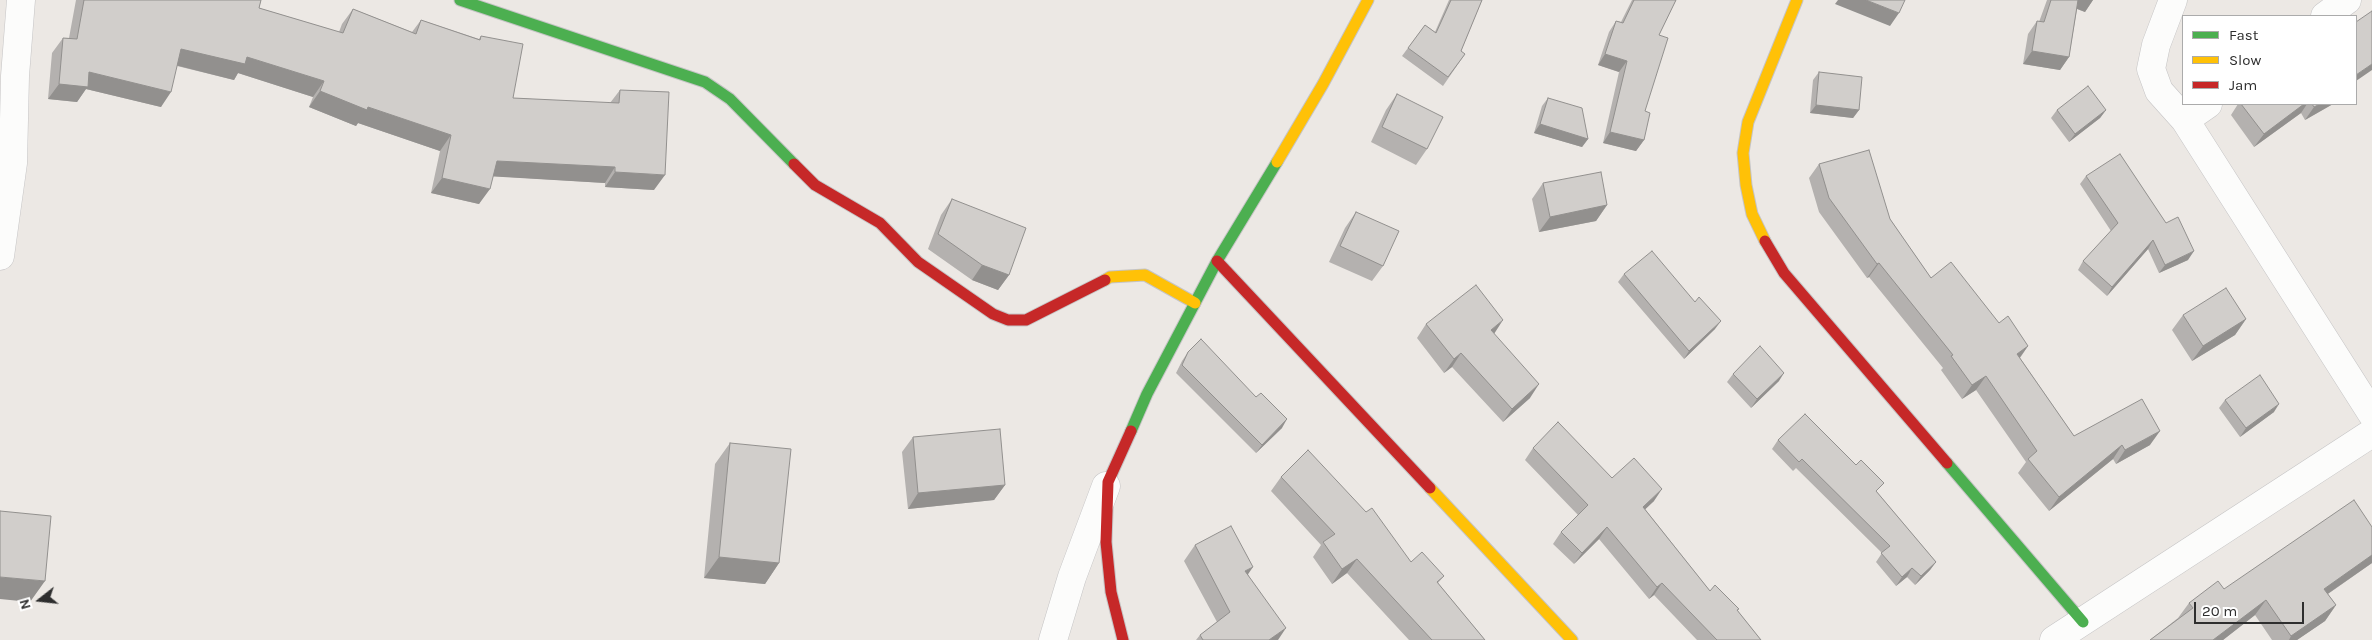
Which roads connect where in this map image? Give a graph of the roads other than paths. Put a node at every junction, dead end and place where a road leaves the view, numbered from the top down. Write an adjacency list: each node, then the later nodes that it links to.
1 (21, 0): 10 (street)
2 (460, 0): 12 (street)
3 (1368, 0): 11 (street)
4 (1797, 0): 16 (street)
5 (2172, 0): 9 (street)
6 (2347, 0): 7 (street)
7 (2326, 15)
8 (2207, 105): 9 (street)
9 (2185, 120): 13 (street)
10 (0, 256)
11 (1217, 261): 12 (street); 19 (street)
12 (1194, 303): 15 (street)
13 (2372, 414)
14 (2372, 433): 16 (street)
15 (1108, 482): 17 (street); 18 (street)
16 (2083, 622): 20 (street)
17 (1054, 640)
18 (1123, 640)
19 (1572, 640)
20 (2054, 640)

